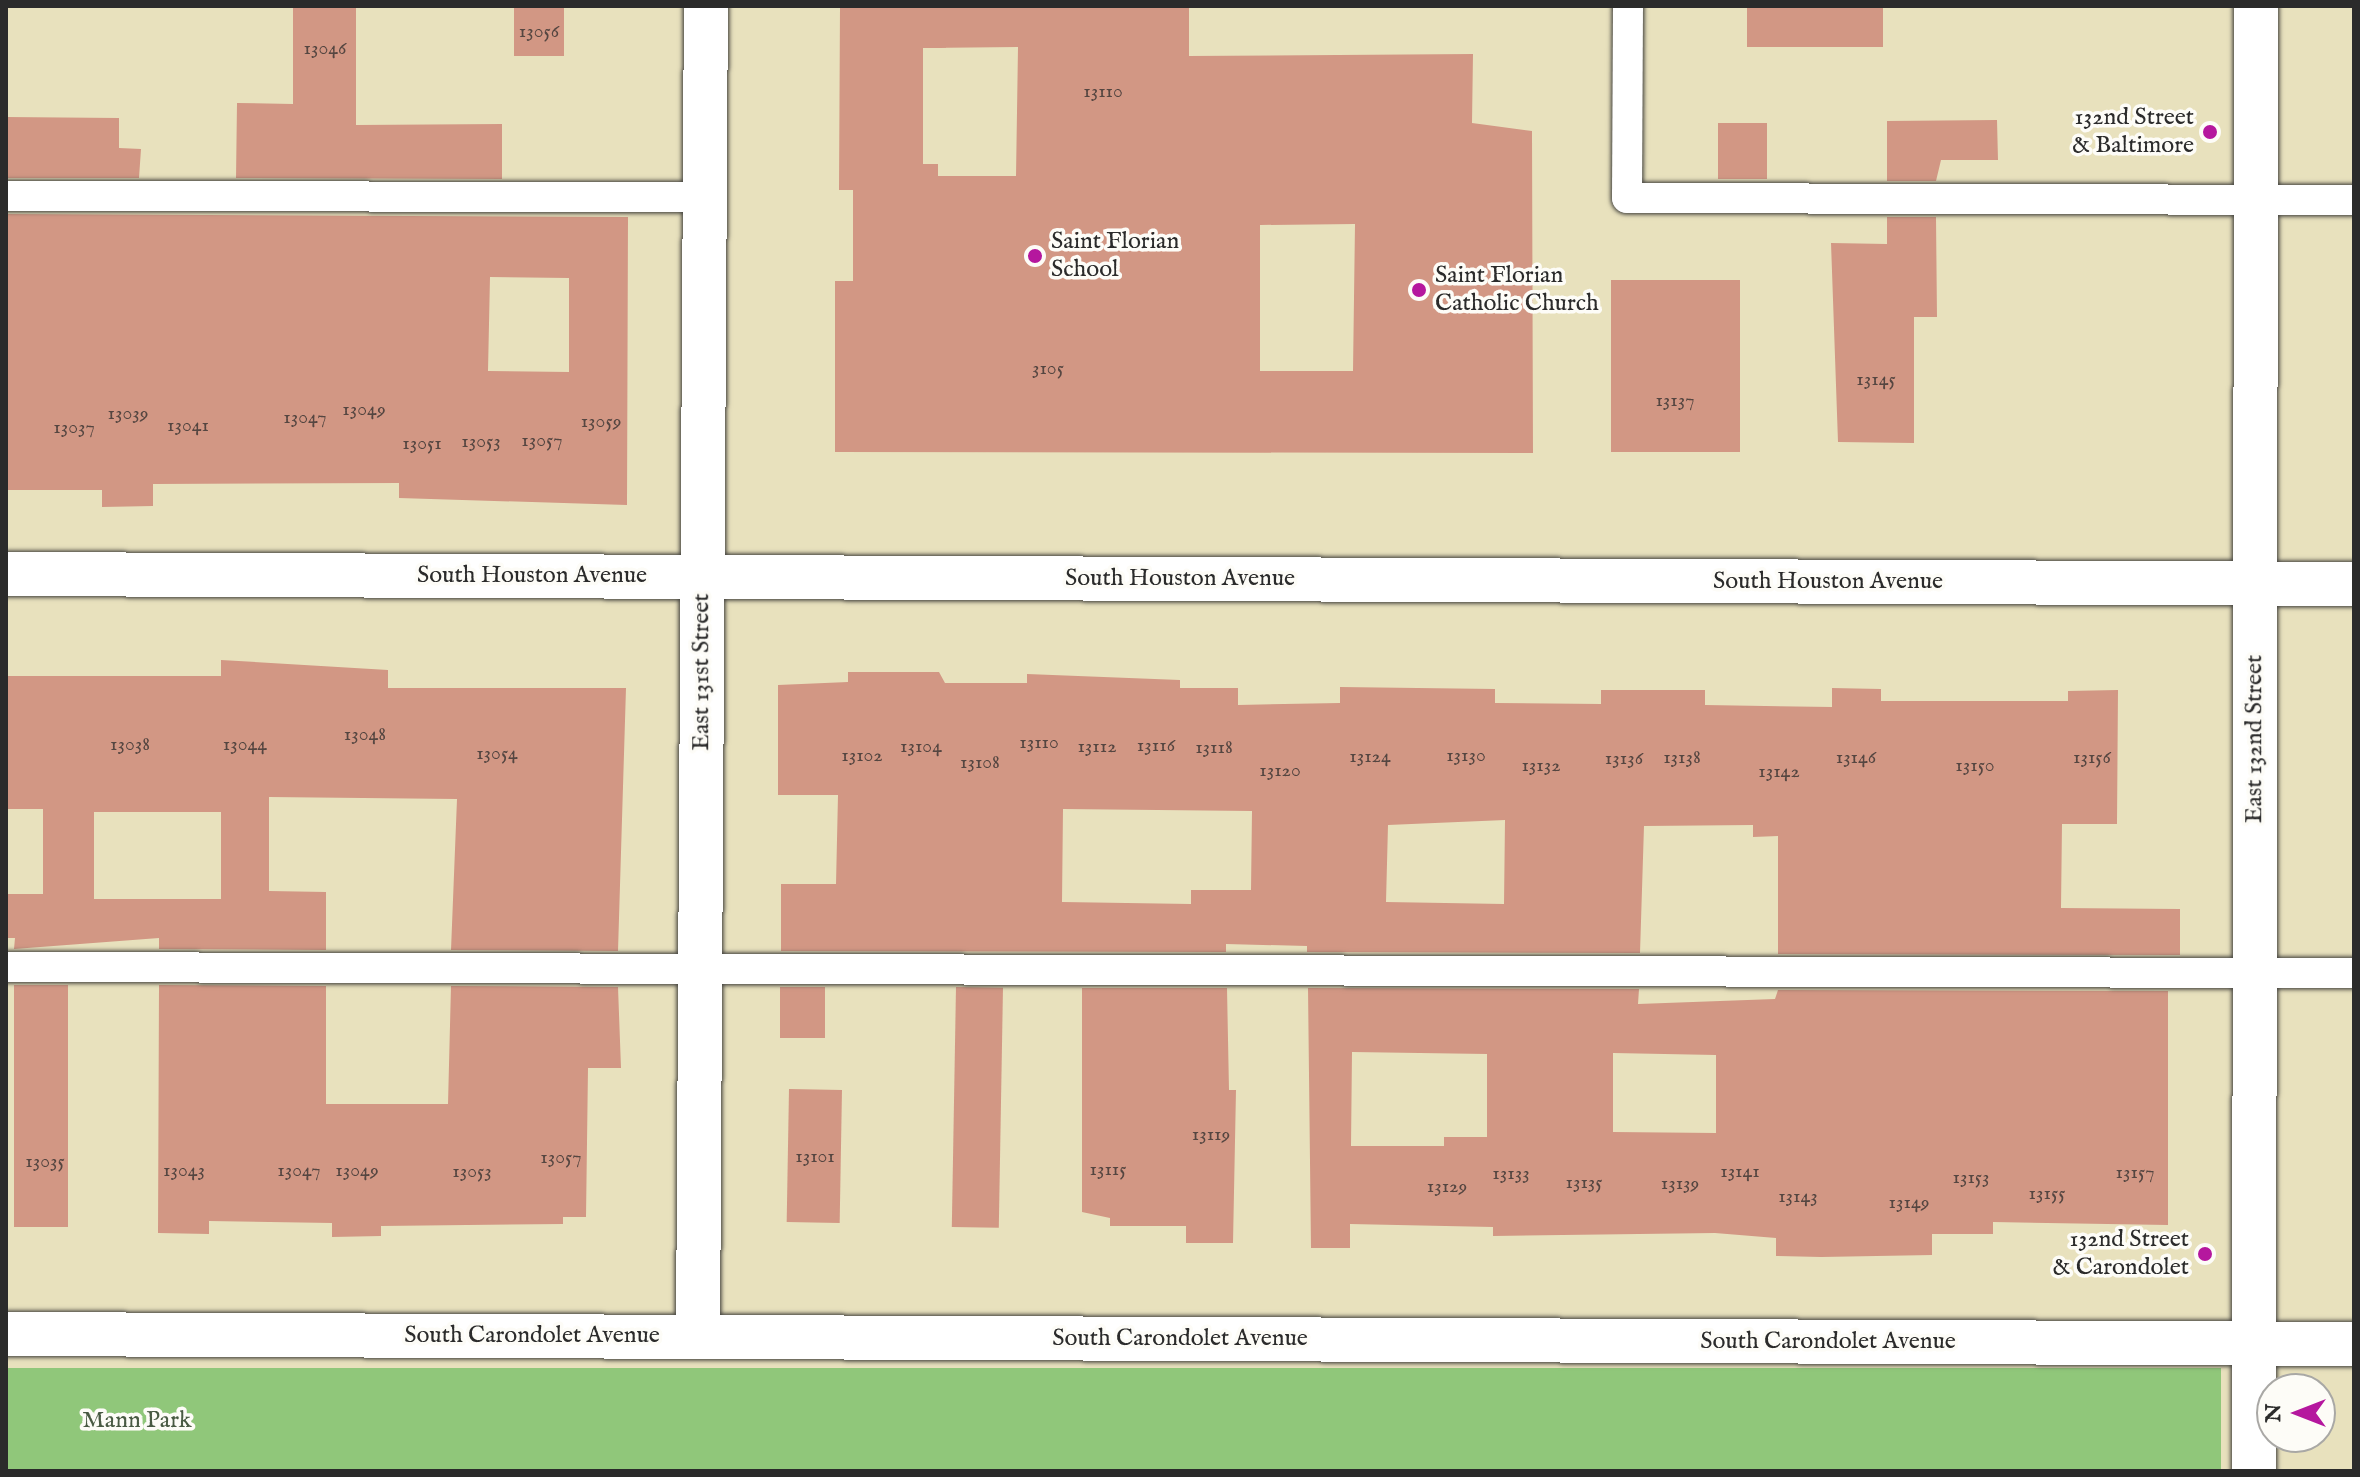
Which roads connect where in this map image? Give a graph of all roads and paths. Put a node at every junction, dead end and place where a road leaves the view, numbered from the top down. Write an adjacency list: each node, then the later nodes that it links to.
1 (706, 6): 5 (street, East 131st Street)
2 (1628, 6): 6 (lane)
3 (2256, 6): 6 (street, East 132nd Street)
4 (6, 196): 5 (lane)
5 (704, 197): 9 (street, East 131st Street)
6 (2256, 200): 7 (lane); 10 (street, East 132nd Street)
7 (2354, 200)
8 (6, 574): 9 (street, South Houston Avenue)
9 (703, 577): 10 (street, South Houston Avenue); 13 (street, East 131st Street)
10 (2255, 584): 11 (street, South Houston Avenue); 14 (street, East 132nd Street)
11 (2354, 584)
12 (6, 967): 13 (lane)
13 (700, 969): 14 (lane); 17 (street, East 131st Street)
14 (2255, 973): 15 (lane); 18 (street, East 132nd Street)
15 (2354, 973)
16 (6, 1334): 17 (street, South Carondolet Avenue)
17 (698, 1337): 18 (street, South Carondolet Avenue)
18 (2254, 1344): 19 (street, South Carondolet Avenue); 20 (street, East 132nd Street)
19 (2354, 1344)
20 (2254, 1471)

